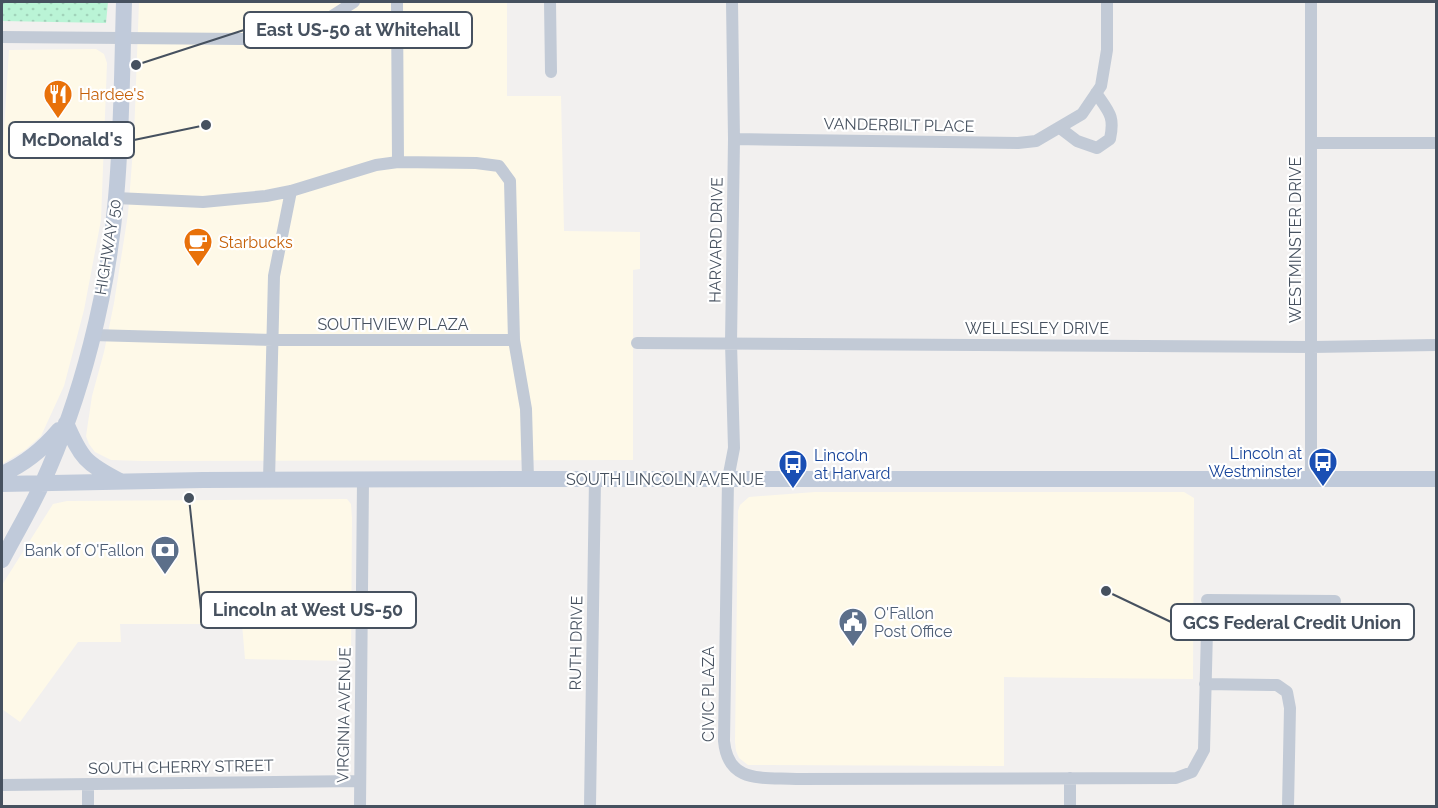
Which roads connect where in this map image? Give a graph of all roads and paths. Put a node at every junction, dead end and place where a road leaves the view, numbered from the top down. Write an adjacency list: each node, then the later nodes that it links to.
1 (124, 2): 9 (main road, HIGHWAY 50)
2 (354, 2): 9 (street)
3 (397, 2): 16 (street)
4 (550, 2): 10 (street)
5 (732, 2): 13 (street, HARVARD DRIVE)
6 (1107, 2): 11 (street, VANDERBILT PLACE)
7 (1311, 2): 14 (street, WESTMINSTER DRIVE)
8 (2, 37): 9 (street)
9 (123, 39): 18 (main road, HIGHWAY 50)
10 (551, 72)
11 (1096, 93): 12 (street, VANDERBILT PLACE); 12 (street)
12 (1060, 128): 13 (street, VANDERBILT PLACE)
13 (734, 139): 23 (street, HARVARD DRIVE)
14 (1311, 143): 15 (street); 25 (street, WESTMINSTER DRIVE)
15 (1437, 143)
16 (398, 162): 17 (street); 21 (street)
17 (291, 191): 18 (street); 20 (street)
18 (116, 198): 19 (main road, HIGHWAY 50)
19 (92, 335): 20 (street, SOUTHVIEW PLAZA); 26 (main road, HIGHWAY 50)
20 (273, 340): 21 (street, SOUTHVIEW PLAZA); 33 (street)
21 (514, 340): 29 (street)
22 (637, 343): 23 (street, WELLESLEY DRIVE)
23 (732, 343): 25 (street, WELLESLEY DRIVE); 31 (street, HARVARD DRIVE)
24 (1437, 345): 25 (street, WELLESLEY DRIVE)
25 (1312, 346): 28 (street, WESTMINSTER DRIVE)
26 (66, 423): 27 (main road); 35 (main road); 37 (main road, HIGHWAY 50)
27 (2, 474)
28 (1311, 478): 31 (main road, SOUTH LINCOLN AVENUE); 32 (main road, SOUTH LINCOLN AVENUE)
29 (528, 479): 30 (main road, SOUTH LINCOLN AVENUE); 34 (main road, SOUTH LINCOLN AVENUE)
30 (595, 479): 31 (main road, SOUTH LINCOLN AVENUE); 49 (street, RUTH DRIVE)
31 (728, 479): 43 (street, CIVIC PLAZA)
32 (1437, 479)
33 (269, 480): 34 (main road, SOUTH LINCOLN AVENUE); 35 (main road, SOUTH LINCOLN AVENUE)
34 (363, 480): 44 (street, VIRGINIA AVENUE)
35 (123, 482): 37 (main road, SOUTH LINCOLN AVENUE)
36 (2, 484): 37 (main road, SOUTH LINCOLN AVENUE)
37 (42, 484): 38 (main road, HIGHWAY 50)
38 (2, 560)
39 (1207, 600): 40 (street)
40 (1335, 601)
41 (1207, 630): 42 (street)
42 (1205, 684): 43 (street); 51 (street)
43 (1070, 778): 50 (street)
44 (360, 781): 46 (street, SOUTH CHERRY STREET); 48 (street, VIRGINIA AVENUE)
45 (2, 785): 46 (street, SOUTH CHERRY STREET)
46 (88, 785): 47 (street)
47 (88, 807)
48 (360, 807)
49 (590, 807)
50 (1070, 807)
51 (1288, 807)

